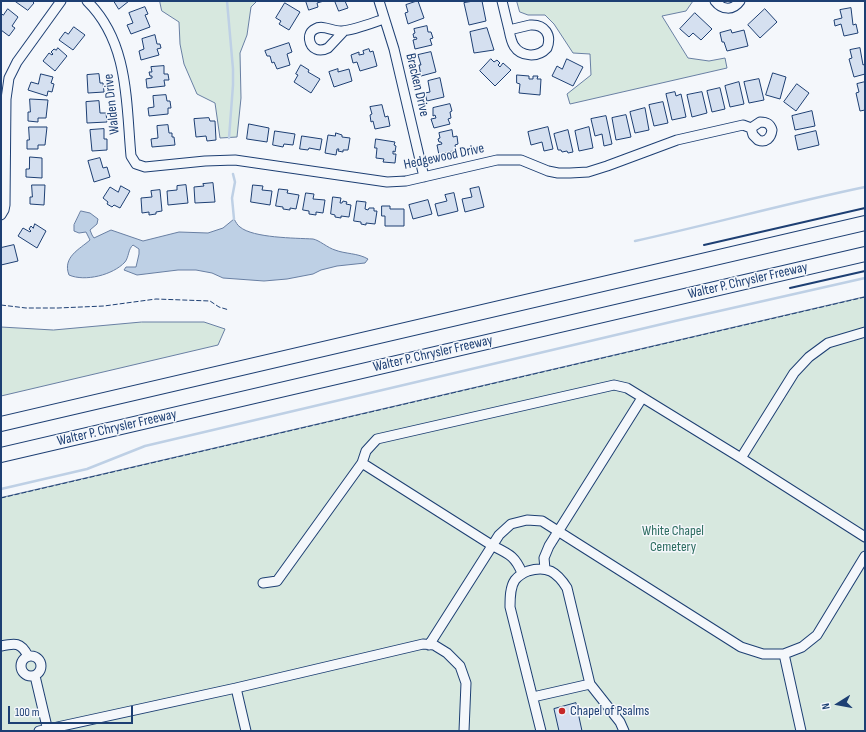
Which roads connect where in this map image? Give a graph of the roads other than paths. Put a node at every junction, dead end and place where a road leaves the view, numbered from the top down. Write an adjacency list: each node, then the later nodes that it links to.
1 (61, 1): 13 (street)
2 (87, 1): 11 (street, Walden Drive)
3 (379, 1): 7 (street, Bracken Drive)
4 (502, 1): 8 (street)
5 (715, 1): 6 (street)
6 (740, 1)
7 (384, 19): 9 (street); 12 (street, Bracken Drive)
8 (509, 30)
9 (344, 31)
10 (751, 128): 12 (street, Hedgewood Drive)
11 (136, 164): 12 (street, Hedgewood Drive)
12 (424, 177)
13 (1, 215)
14 (865, 223): 18 (highway)
15 (865, 254): 19 (highway, Walter P. Chrysler Freeway)
16 (865, 332): 20 (street)
17 (642, 398): 20 (street); 21 (street); 22 (street)
18 (1, 424)
19 (1, 455)
20 (741, 458): 23 (street)
21 (362, 463): 24 (street); 28 (street)
22 (558, 531): 24 (street); 26 (street); 31 (street)
23 (865, 537)
24 (493, 546): 27 (street); 29 (street)
25 (865, 556): 31 (street)
26 (545, 568): 27 (street); 34 (street)
27 (522, 573): 36 (street)
28 (263, 583)
29 (429, 645): 35 (street); 39 (street)
30 (1, 646): 32 (street)
31 (784, 654): 42 (street)
32 (28, 656): 33 (street); 33 (street)
33 (35, 676): 37 (street)
34 (590, 684): 36 (street); 41 (street)
35 (236, 688): 37 (street); 38 (street)
36 (533, 697): 40 (street)
37 (44, 730)
38 (246, 731)
39 (464, 731)
40 (541, 731)
41 (624, 731)
42 (801, 731)

